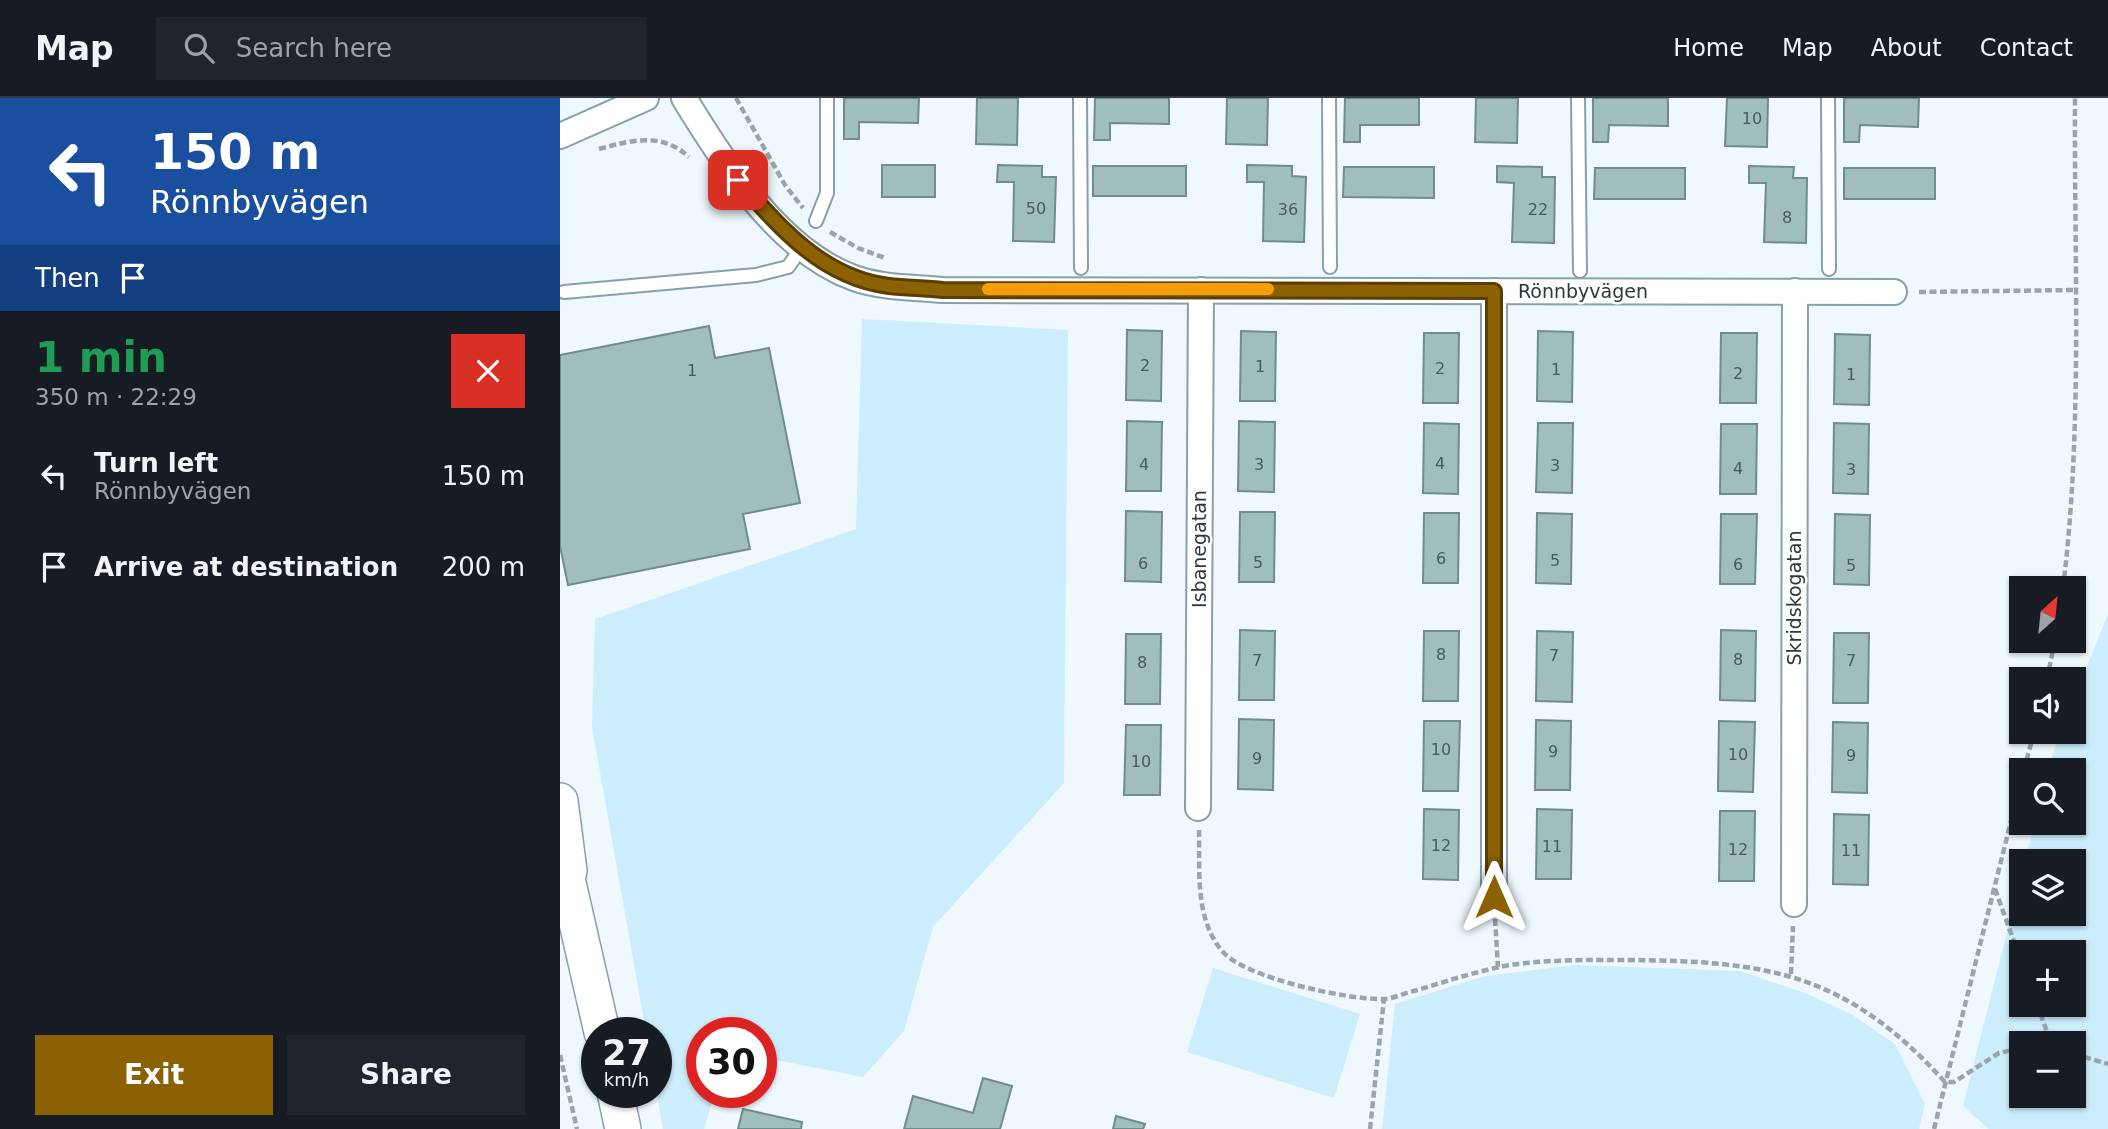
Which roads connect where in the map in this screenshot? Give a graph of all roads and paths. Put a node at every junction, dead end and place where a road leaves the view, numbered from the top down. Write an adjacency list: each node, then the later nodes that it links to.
1 (646, 98): 9 (street)
2 (684, 98): 13 (street, Rönnbyvägen)
3 (827, 98): 12 (lane)
4 (1080, 98): 15 (lane)
5 (1329, 98): 14 (lane)
6 (1578, 98): 17 (lane)
7 (1828, 98): 16 (lane)
8 (2075, 98): 18 (path)
9 (560, 136)
10 (595, 150): 11 (path)
11 (694, 162)
12 (816, 221)
13 (802, 247): 19 (street, Rönnbyvägen); 21 (lane)
14 (1330, 267)
15 (1080, 268)
16 (1829, 270)
17 (1580, 271)
18 (2074, 289): 23 (path); 24 (path)
19 (1201, 290): 20 (street, Rönnbyvägen); 26 (street, Isbanegatan)
20 (1494, 291): 22 (street, Rönnbyvägen); 31 (street)
21 (564, 292)
22 (1795, 292): 23 (street, Rönnbyvägen); 32 (street, Skridskogatan)
23 (1894, 292)
24 (2064, 576)
25 (560, 801): 29 (main road)
26 (1198, 808): 36 (path)
27 (2009, 829): 30 (path)
28 (560, 848): 29 (main road)
29 (571, 885): 37 (main road)
30 (1994, 888): 33 (path); 42 (path)
31 (1494, 897): 34 (path)
32 (1794, 904): 35 (path)
33 (2013, 940)
34 (1497, 967): 35 (path); 36 (path)
35 (1791, 974): 42 (path)
36 (1384, 999): 46 (path)
37 (599, 1017)
38 (2009, 1051): 42 (path)
39 (560, 1055): 44 (path)
40 (2086, 1058): 41 (path)
41 (2108, 1064)
42 (1945, 1082): 47 (path)
43 (618, 1108): 45 (main road)
44 (577, 1129)
45 (623, 1129)
46 (1370, 1129)
47 (1934, 1129)

